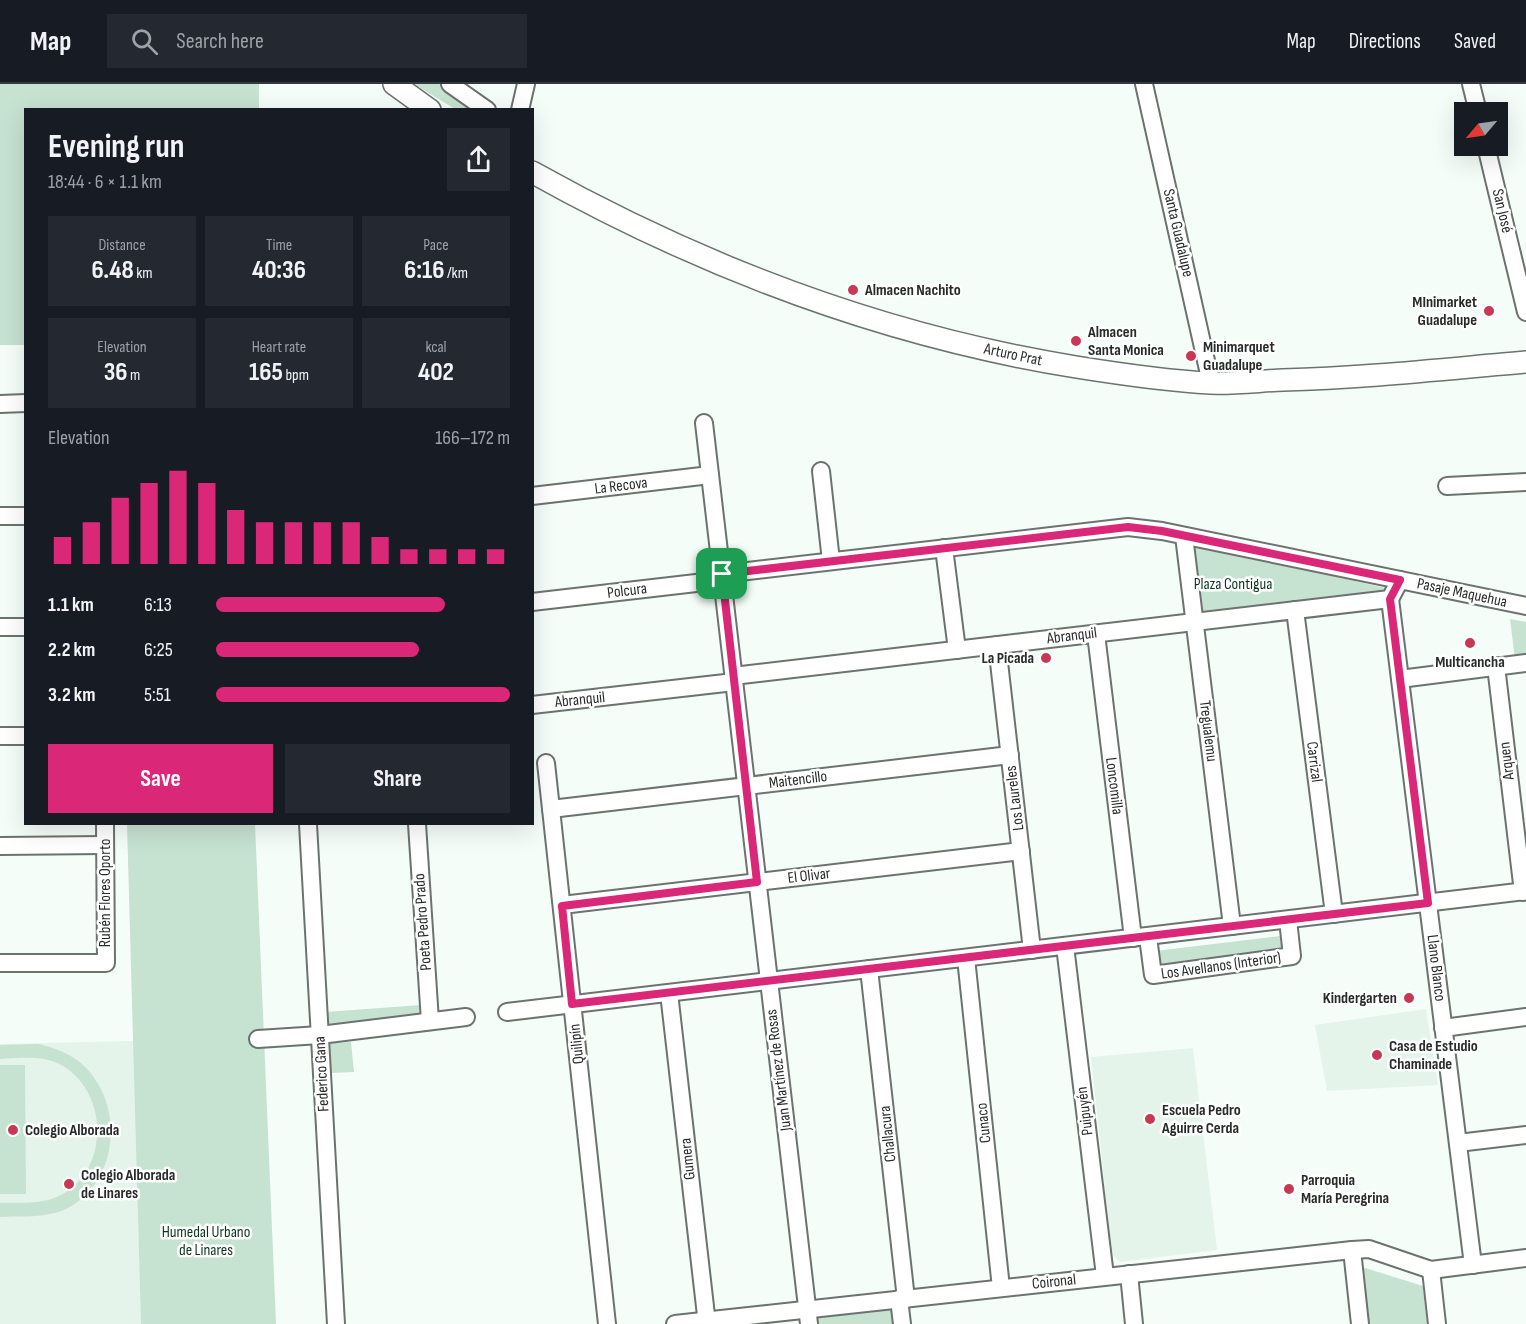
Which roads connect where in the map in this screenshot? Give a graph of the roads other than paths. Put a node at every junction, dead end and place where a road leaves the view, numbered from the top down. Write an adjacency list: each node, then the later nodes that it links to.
1 (394, 84): 7 (main road)
2 (450, 84): 8 (street)
3 (525, 84): 9 (street)
4 (1144, 84): 14 (street, Santa Guadalupe)
5 (1471, 84): 6 (street)
6 (1476, 102)
7 (427, 108)
8 (484, 108)
9 (520, 108)
10 (1488, 156): 12 (street, San José)
11 (534, 173): 14 (main road, Arturo Prat)
12 (1526, 312)
13 (1526, 362): 14 (main road, Arturo Prat)
14 (1211, 383)
15 (24, 403): 16 (street)
16 (0, 404)
17 (704, 423): 19 (street, Juan Martínez de Rosas)
18 (821, 471): 27 (street)
19 (710, 475): 22 (street, La Recova); 28 (street, Juan Martínez de Rosas)
20 (1526, 482): 21 (street)
21 (1447, 486)
22 (534, 496)
23 (0, 516): 24 (street)
24 (24, 516)
25 (1184, 536): 26 (street, Pasaje Maquehua); 29 (street, Pasaje Maquehua); 34 (street, Tregualemu)
26 (944, 548): 27 (street, Pasaje Maquehua); 39 (street)
27 (831, 561): 28 (street, Pasaje Maquehua)
28 (722, 577): 31 (street, Polcura); 42 (street, Juan Martínez de Rosas)
29 (1400, 580): 30 (street); 32 (street, Pasaje Maquehua)
30 (1390, 599): 33 (street, Abranquil); 43 (street, Llano Blanco)
31 (534, 602)
32 (1526, 606)
33 (1295, 610): 34 (street, Abranquil); 61 (street, Carrizal)
34 (1195, 622): 37 (street, Abranquil); 63 (street, Tregualemu)
35 (0, 627): 36 (street)
36 (24, 627)
37 (1096, 634): 38 (street, Abranquil); 64 (street, Loncomilla)
38 (997, 645): 39 (street, Abranquil); 47 (street, Los Laureles)
39 (957, 650): 42 (street, Abranquil)
40 (1526, 663): 41 (street)
41 (1496, 666): 43 (street); 58 (street, Arquen)
42 (734, 679): 44 (street, Abranquil); 49 (street, Juan Martínez de Rosas)
43 (1400, 679): 59 (street, Llano Blanco)
44 (534, 705)
45 (0, 736): 46 (street)
46 (24, 736)
47 (1010, 755): 49 (street, Maitencillo); 56 (street, Los Laureles)
48 (546, 763): 50 (street, Quilipín)
49 (746, 786): 50 (street, Maitencillo); 57 (street, Juan Martínez de Rosas)
50 (551, 809): 60 (street, Quilipín)
51 (105, 825): 55 (street, Rubén Flores Oporto)
52 (311, 825): 78 (street, Federico Gana)
53 (417, 825): 76 (street, Poeta Pedro Prado)
54 (0, 846): 55 (street)
55 (105, 846): 68 (street, Rubén Flores Oporto)
56 (1021, 851): 57 (street, El Olivar); 66 (street, Los Laureles)
57 (757, 882): 60 (street, El Olivar); 70 (street, Juan Martínez de Rosas)
58 (1524, 892): 59 (street)
59 (1428, 903): 61 (street); 77 (street, Llano Blanco)
60 (562, 906): 72 (street, Quilipín)
61 (1334, 914): 62 (street)
62 (1288, 920): 63 (street); 64 (street, Los Avellanos (Interior))
63 (1232, 926): 64 (street)
64 (1141, 938): 65 (street)
65 (1065, 946): 66 (street); 87 (street, Puipuyén)
66 (1032, 950): 67 (street)
67 (966, 958): 69 (street); 88 (street, Cunaco)
68 (0, 963)
69 (870, 969): 70 (street); 89 (street, Challacura)
70 (769, 981): 71 (street); 90 (street, Juan Martínez de Rosas)
71 (669, 993): 72 (street); 91 (street, Gumera)
72 (572, 1004): 73 (street); 93 (street, Quilipín)
73 (507, 1012)
74 (466, 1017): 76 (street)
75 (1526, 1017): 77 (street)
76 (430, 1021): 78 (street)
77 (1443, 1028): 81 (street, Llano Blanco)
78 (320, 1035): 79 (street); 92 (street, Federico Gana)
79 (258, 1039)
80 (1526, 1135): 81 (street)
81 (1458, 1143): 84 (street, Llano Blanco)
82 (1352, 1250): 85 (street, Coironal); 86 (street, Coironal); 97 (street)
83 (1526, 1258): 84 (street)
84 (1473, 1264): 85 (street)
85 (1431, 1270): 98 (street)
86 (1129, 1274): 87 (street, Coironal); 96 (street)
87 (1104, 1276): 88 (street, Coironal)
88 (1001, 1288): 89 (street, Coironal)
89 (903, 1299): 90 (street, Coironal); 95 (street, Challacura)
90 (808, 1317): 91 (street, Coironal)
91 (707, 1322): 94 (street, Coironal)
92 (336, 1324)
93 (607, 1324)
94 (675, 1324)
95 (902, 1324)
96 (1134, 1324)
97 (1360, 1324)
98 (1437, 1324)

